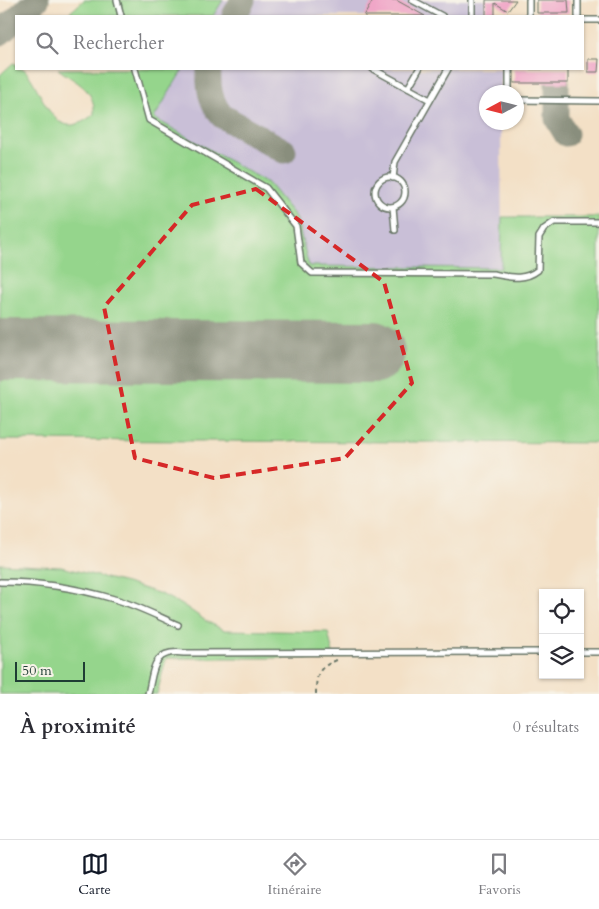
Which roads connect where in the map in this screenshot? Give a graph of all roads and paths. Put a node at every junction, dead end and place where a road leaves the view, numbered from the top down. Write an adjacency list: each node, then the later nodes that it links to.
1 (117, 0): 6 (lane)
2 (412, 0): 7 (lane)
3 (472, 0): 8 (lane)
4 (529, 0): 9 (lane)
5 (578, 0): 10 (lane)
6 (121, 15)
7 (440, 15)
8 (472, 15)
9 (529, 15)
10 (578, 15)
11 (584, 20): 12 (lane)
12 (599, 20)
13 (136, 70): 25 (lane)
14 (376, 70): 19 (lane)
15 (418, 70): 19 (lane)
16 (447, 70): 20 (lane)
17 (509, 70): 18 (lane)
18 (509, 85)
19 (408, 88): 20 (lane)
20 (430, 100): 23 (lane)
21 (524, 100): 22 (lane)
22 (599, 100)
23 (394, 178): 24 (lane); 24 (lane)
24 (393, 207): 26 (lane)
25 (599, 222)
26 (395, 230)
27 (0, 582): 28 (lane)
28 (178, 625)
29 (539, 652): 33 (lane)
30 (584, 652): 31 (lane)
31 (599, 652)
32 (337, 660): 34 (path)
33 (148, 694)
34 (316, 694)

